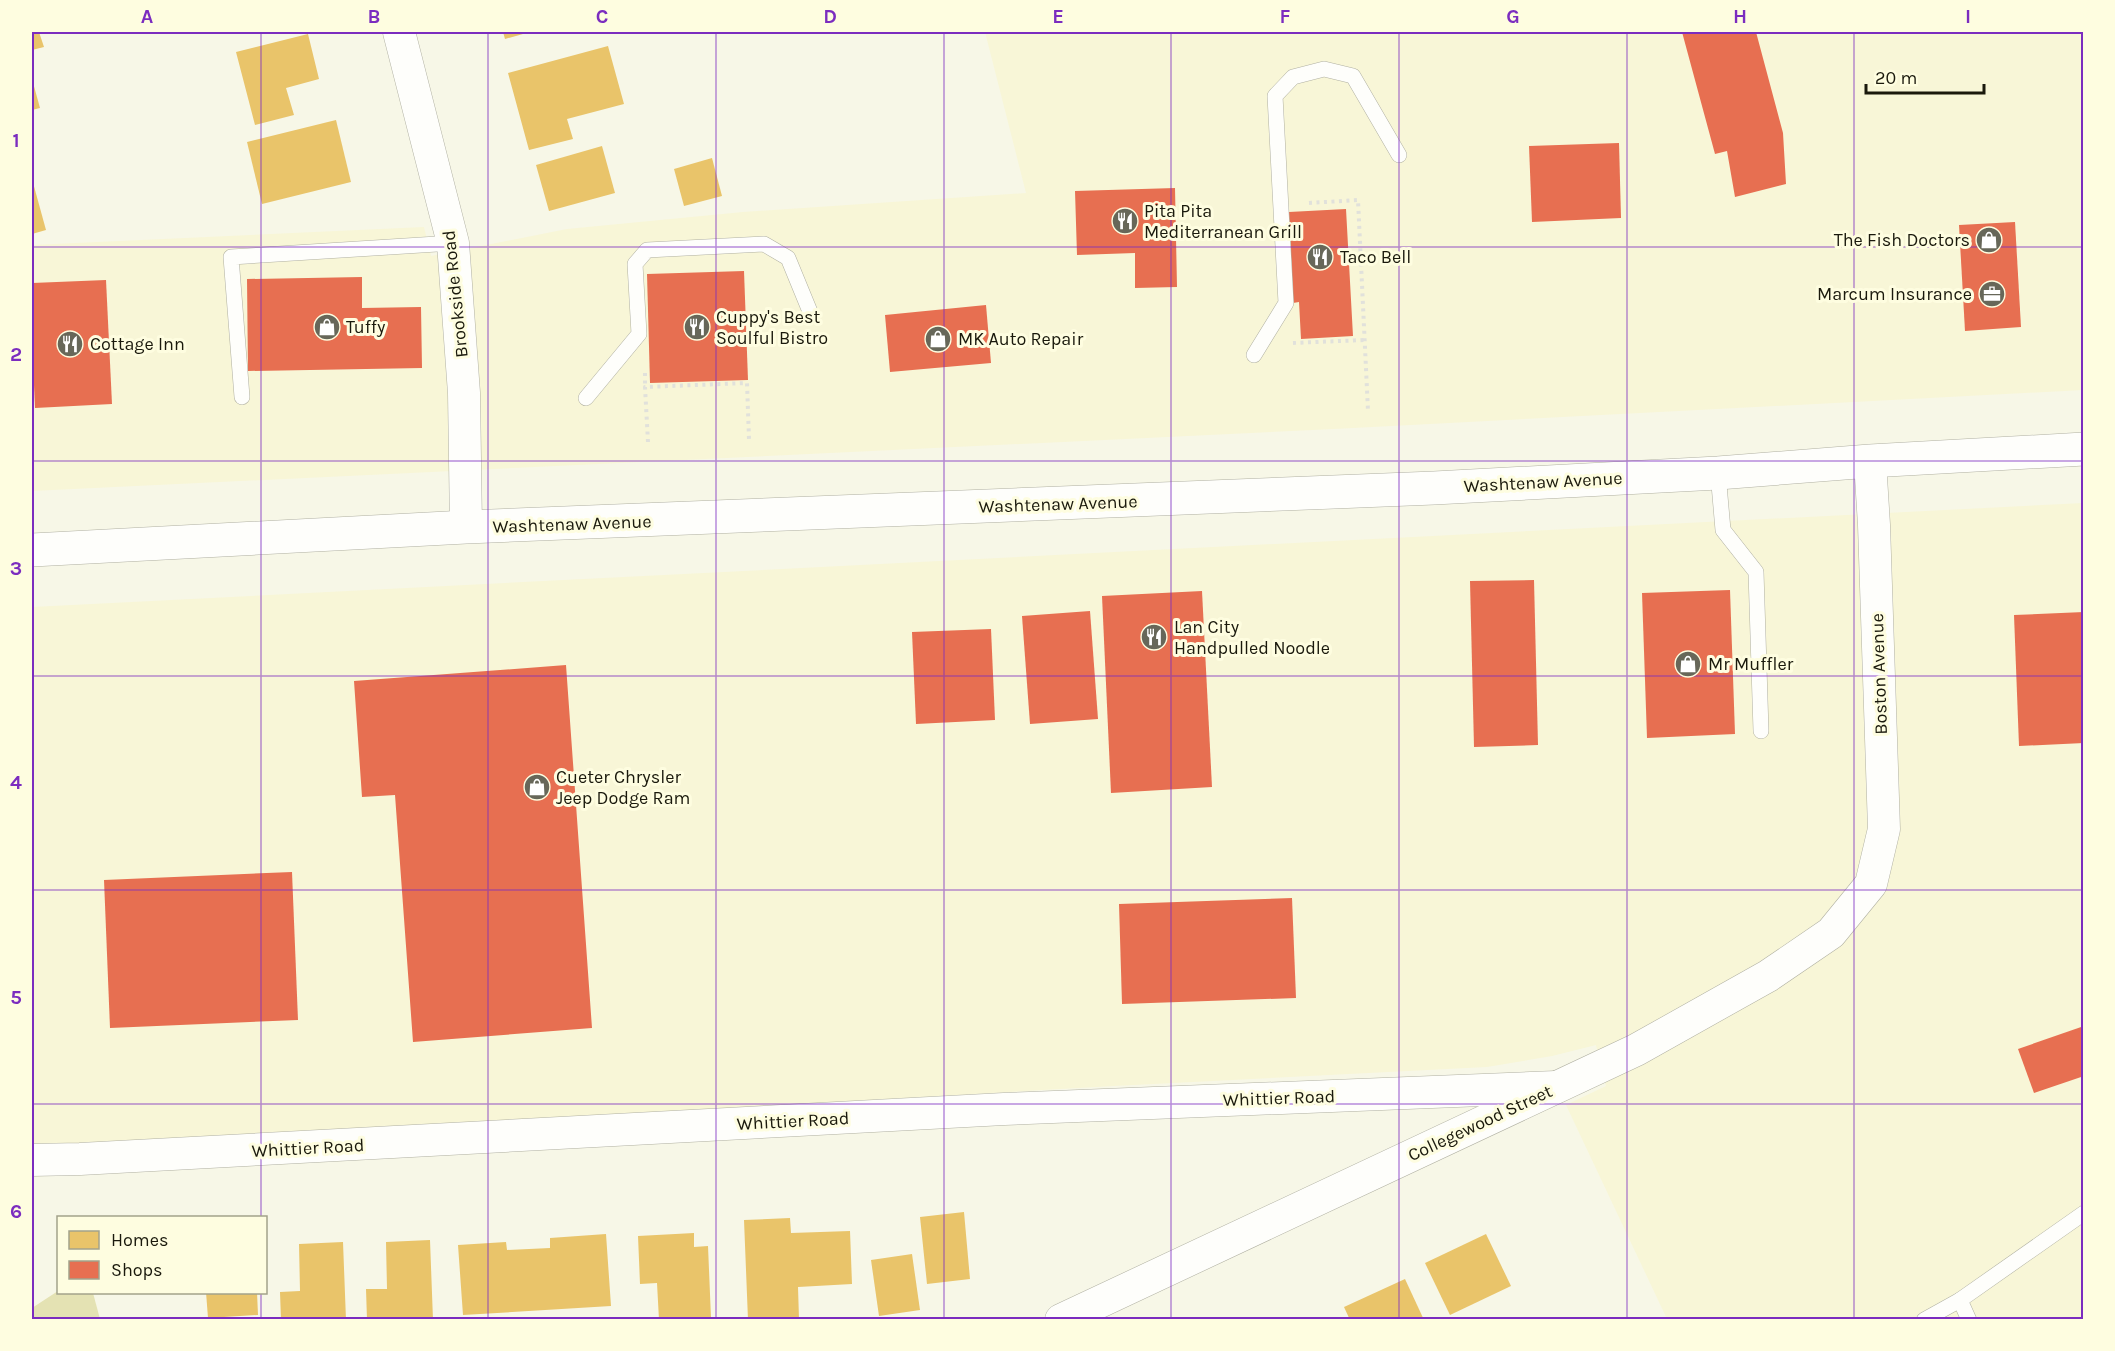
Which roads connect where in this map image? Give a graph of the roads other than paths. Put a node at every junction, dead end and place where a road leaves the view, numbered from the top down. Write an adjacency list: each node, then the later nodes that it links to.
1 (399, 32): 3 (street, Brookside Road)
2 (1400, 155): 5 (lane)
3 (453, 243): 6 (lane); 11 (street, Brookside Road)
4 (811, 314): 7 (lane)
5 (1254, 355)
6 (242, 397)
7 (586, 398)
8 (2084, 449): 9 (main road, Washtenaw Avenue)
9 (1870, 461): 10 (main road, Washtenaw Avenue); 14 (street, Boston Avenue)
10 (1718, 473): 11 (main road, Washtenaw Avenue); 13 (lane)
11 (466, 527): 12 (main road, Washtenaw Avenue)
12 (32, 550)
13 (1761, 731)
14 (1871, 884): 15 (street, Collegewood Street)
15 (1556, 1087): 16 (street, Whittier Road); 19 (street, Collegewood Street)
16 (32, 1160)
17 (2084, 1213): 18 (lane)
18 (1960, 1300): 20 (lane); 21 (lane)
19 (1061, 1320)
20 (1924, 1320)
21 (1969, 1320)

